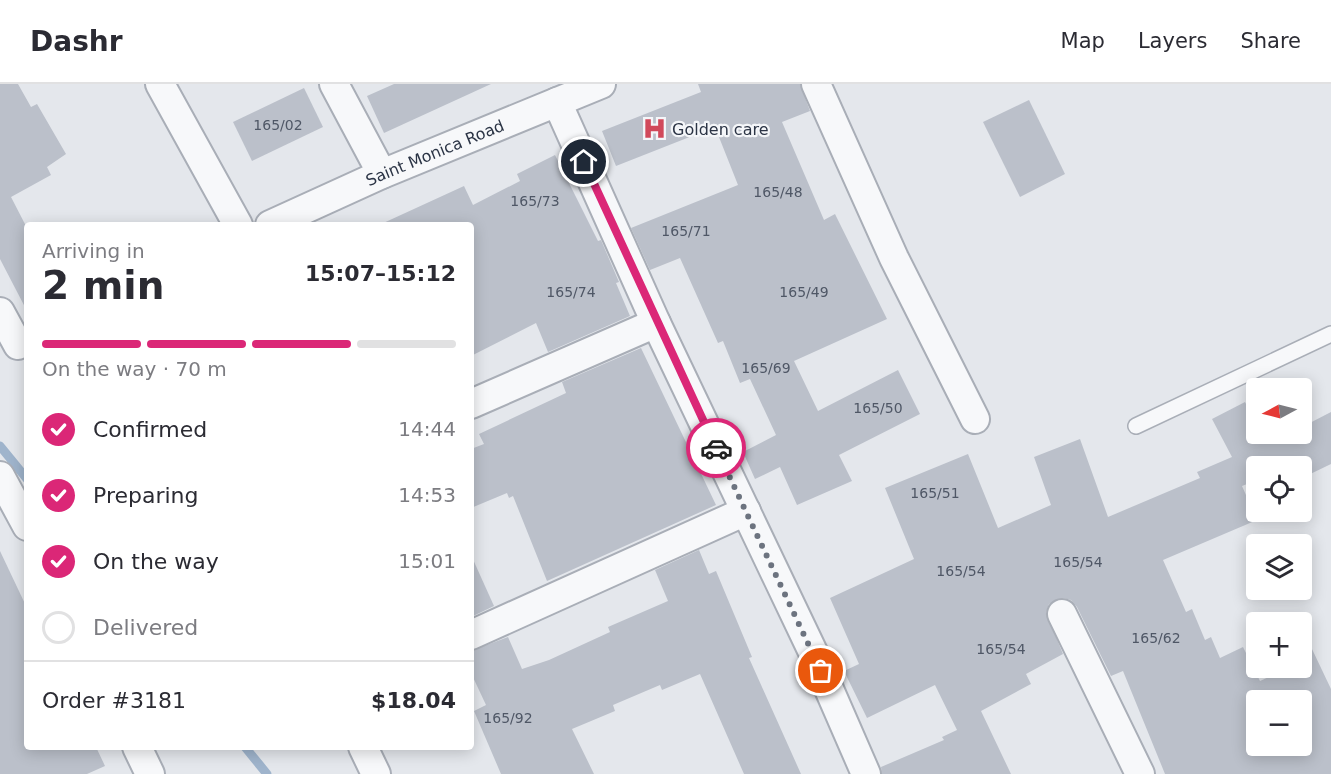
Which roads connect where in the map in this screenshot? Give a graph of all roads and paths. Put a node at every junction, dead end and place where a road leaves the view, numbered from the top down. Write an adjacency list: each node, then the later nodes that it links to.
1 (160, 84): 7 (street)
2 (334, 84): 6 (street)
3 (601, 84): 5 (street, Saint Monica Road)
4 (816, 84): 14 (street)
5 (557, 102): 6 (street, Saint Monica Road); 10 (street)
6 (382, 174): 8 (street, Saint Monica Road)
7 (236, 222)
8 (277, 222)
9 (0, 312): 12 (street)
10 (656, 323): 13 (street); 17 (street)
11 (1331, 334): 15 (lane)
12 (15, 347)
13 (474, 403)
14 (975, 418)
15 (1136, 426)
16 (0, 476): 18 (street)
17 (746, 511): 20 (street); 25 (street)
18 (24, 520)
19 (1062, 614): 26 (street)
20 (474, 634)
21 (138, 750): 23 (street)
22 (364, 750): 24 (street)
23 (150, 774)
24 (376, 774)
25 (866, 774)
26 (1140, 774)

